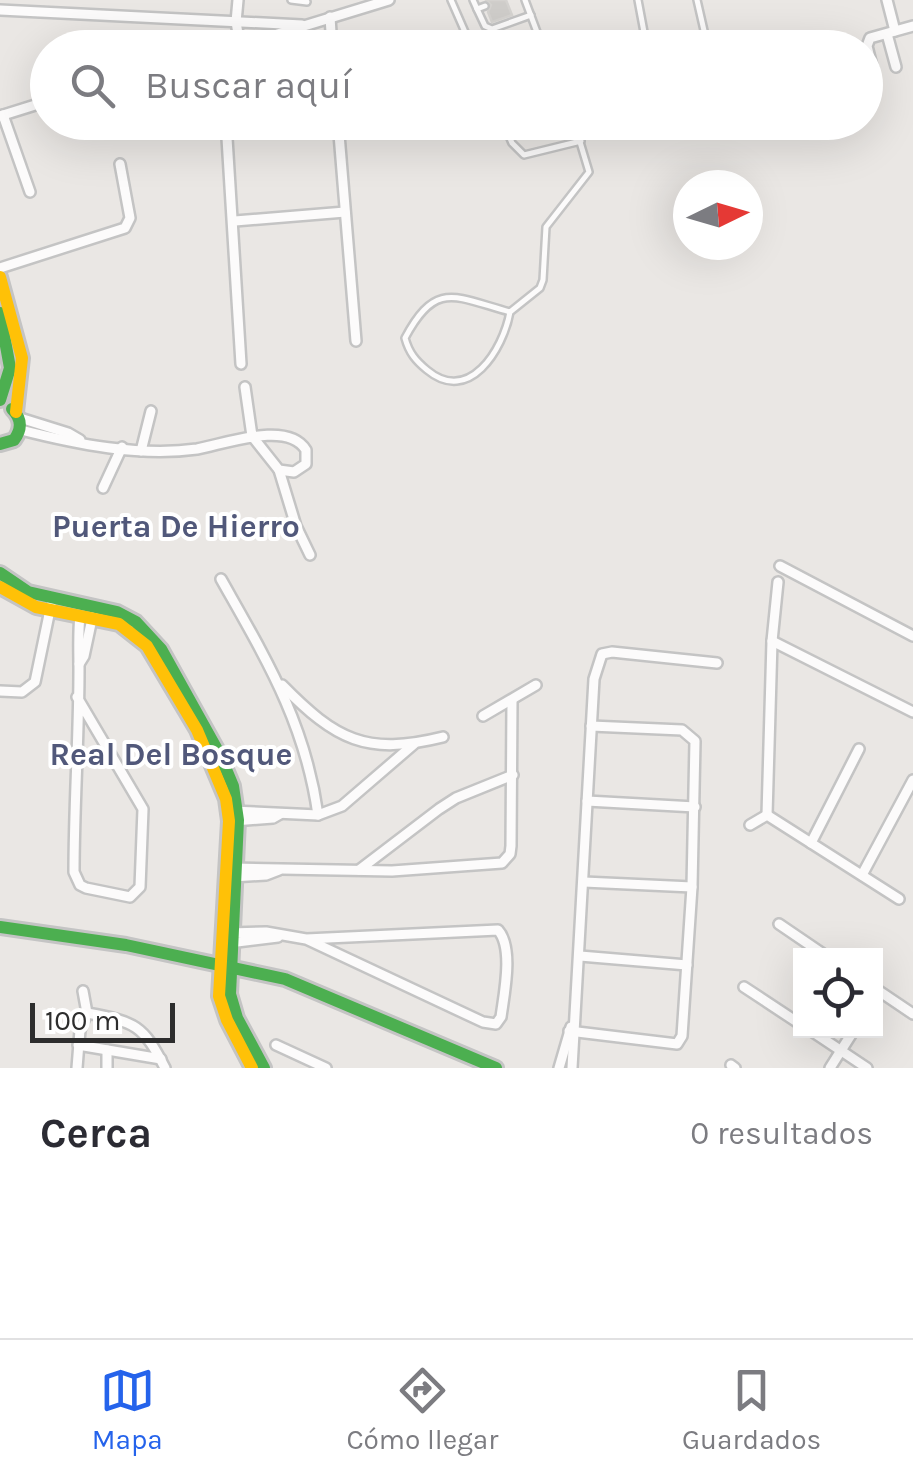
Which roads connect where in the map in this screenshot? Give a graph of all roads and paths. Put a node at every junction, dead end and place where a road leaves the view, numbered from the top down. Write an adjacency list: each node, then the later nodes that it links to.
1 (238, 0): 16 (street)
2 (290, 0): 10 (lane)
3 (389, 0): 15 (street)
4 (451, 0): 22 (lane)
5 (473, 0): 12 (lane)
6 (525, 0): 14 (lane)
7 (638, 0): 24 (lane)
8 (697, 0): 25 (lane)
9 (887, 0): 26 (street)
10 (307, 2)
11 (485, 6): 12 (lane)
12 (477, 9): 14 (lane)
13 (0, 10): 16 (street)
14 (531, 15): 23 (lane)
15 (330, 17): 17 (street); 21 (street)
16 (236, 22): 17 (street); 19 (street)
17 (302, 25): 20 (street)
18 (913, 26): 26 (street)
19 (236, 30)
20 (286, 30)
21 (331, 30)
22 (464, 30)
23 (536, 30)
24 (644, 30)
25 (704, 30)
26 (891, 32): 27 (street); 28 (street)
27 (883, 35)
28 (896, 67)
29 (30, 106): 30 (street)
30 (2, 115): 36 (street)
31 (227, 140): 38 (street)
32 (339, 140): 37 (street)
33 (511, 140): 34 (lane)
34 (582, 141): 41 (lane)
35 (120, 164): 39 (street)
36 (30, 192)
37 (345, 212): 38 (street); 43 (street)
38 (234, 222): 44 (street)
39 (0, 268)
40 (0, 276): 48 (street)
41 (510, 312): 41 (lane)
42 (0, 313): 46 (street)
43 (356, 341)
44 (241, 364)
45 (245, 388): 49 (street)
46 (0, 403): 48 (street)
47 (151, 411): 52 (street)
48 (19, 420): 50 (street); 51 (street)
49 (252, 436): 52 (street); 53 (street); 53 (street)
50 (122, 447): 52 (street); 54 (street)
51 (1, 449)
52 (141, 450)
53 (278, 470): 55 (street)
54 (103, 488)
55 (310, 555)
56 (780, 566): 63 (street)
57 (0, 573): 61 (street)
58 (221, 579): 66 (street)
59 (778, 582): 64 (street)
60 (0, 587): 61 (street)
61 (52, 604): 62 (street); 68 (street)
62 (87, 612): 69 (street); 83 (street)
63 (913, 636)
64 (772, 641): 71 (street); 82 (street)
65 (717, 662): 73 (street)
66 (280, 682): 75 (street); 81 (street)
67 (536, 685): 70 (street)
68 (0, 691)
69 (77, 696): 69 (street)
70 (512, 701): 72 (street); 77 (street)
71 (913, 712)
72 (483, 716)
73 (591, 726): 79 (street); 80 (street)
74 (443, 737): 75 (street)
75 (414, 744): 81 (street)
76 (859, 749): 85 (street)
77 (512, 776): 86 (street); 86 (street)
78 (913, 780): 88 (street)
79 (586, 801): 80 (street); 89 (street)
80 (695, 806): 90 (street)
81 (318, 815): 83 (street)
82 (766, 815): 84 (street); 85 (street)
83 (233, 816): 87 (street)
84 (750, 825)
85 (810, 843): 88 (street)
86 (359, 870): 87 (street)
87 (231, 872): 94 (street)
88 (862, 876): 91 (street)
89 (584, 882): 90 (street); 97 (street)
90 (692, 887): 98 (street)
91 (899, 899)
92 (779, 924): 96 (street)
93 (0, 927): 99 (street)
94 (226, 938): 95 (street); 99 (street)
95 (306, 938): 95 (street)
96 (814, 948)
97 (580, 956): 98 (street); 107 (street)
98 (687, 965): 107 (street)
99 (224, 966): 106 (street); 120 (street)
100 (744, 987): 105 (street)
101 (83, 991): 103 (street)
102 (883, 996): 104 (street)
103 (87, 1013): 110 (street); 114 (street)
104 (913, 1014)
105 (793, 1019)
106 (234, 1023): 117 (street); 118 (street)
107 (573, 1032): 121 (street); 122 (street)
108 (822, 1038): 113 (street)
109 (849, 1038): 113 (street)
110 (78, 1045): 112 (street); 115 (street)
111 (276, 1045): 119 (street)
112 (107, 1050): 114 (street); 116 (street)
113 (841, 1051): 123 (street); 124 (street)
114 (163, 1064)
115 (76, 1068)
116 (106, 1068)
117 (252, 1068)
118 (264, 1068)
119 (326, 1068)
120 (496, 1068)
121 (559, 1068)
122 (572, 1068)
123 (830, 1068)
124 (867, 1068)

